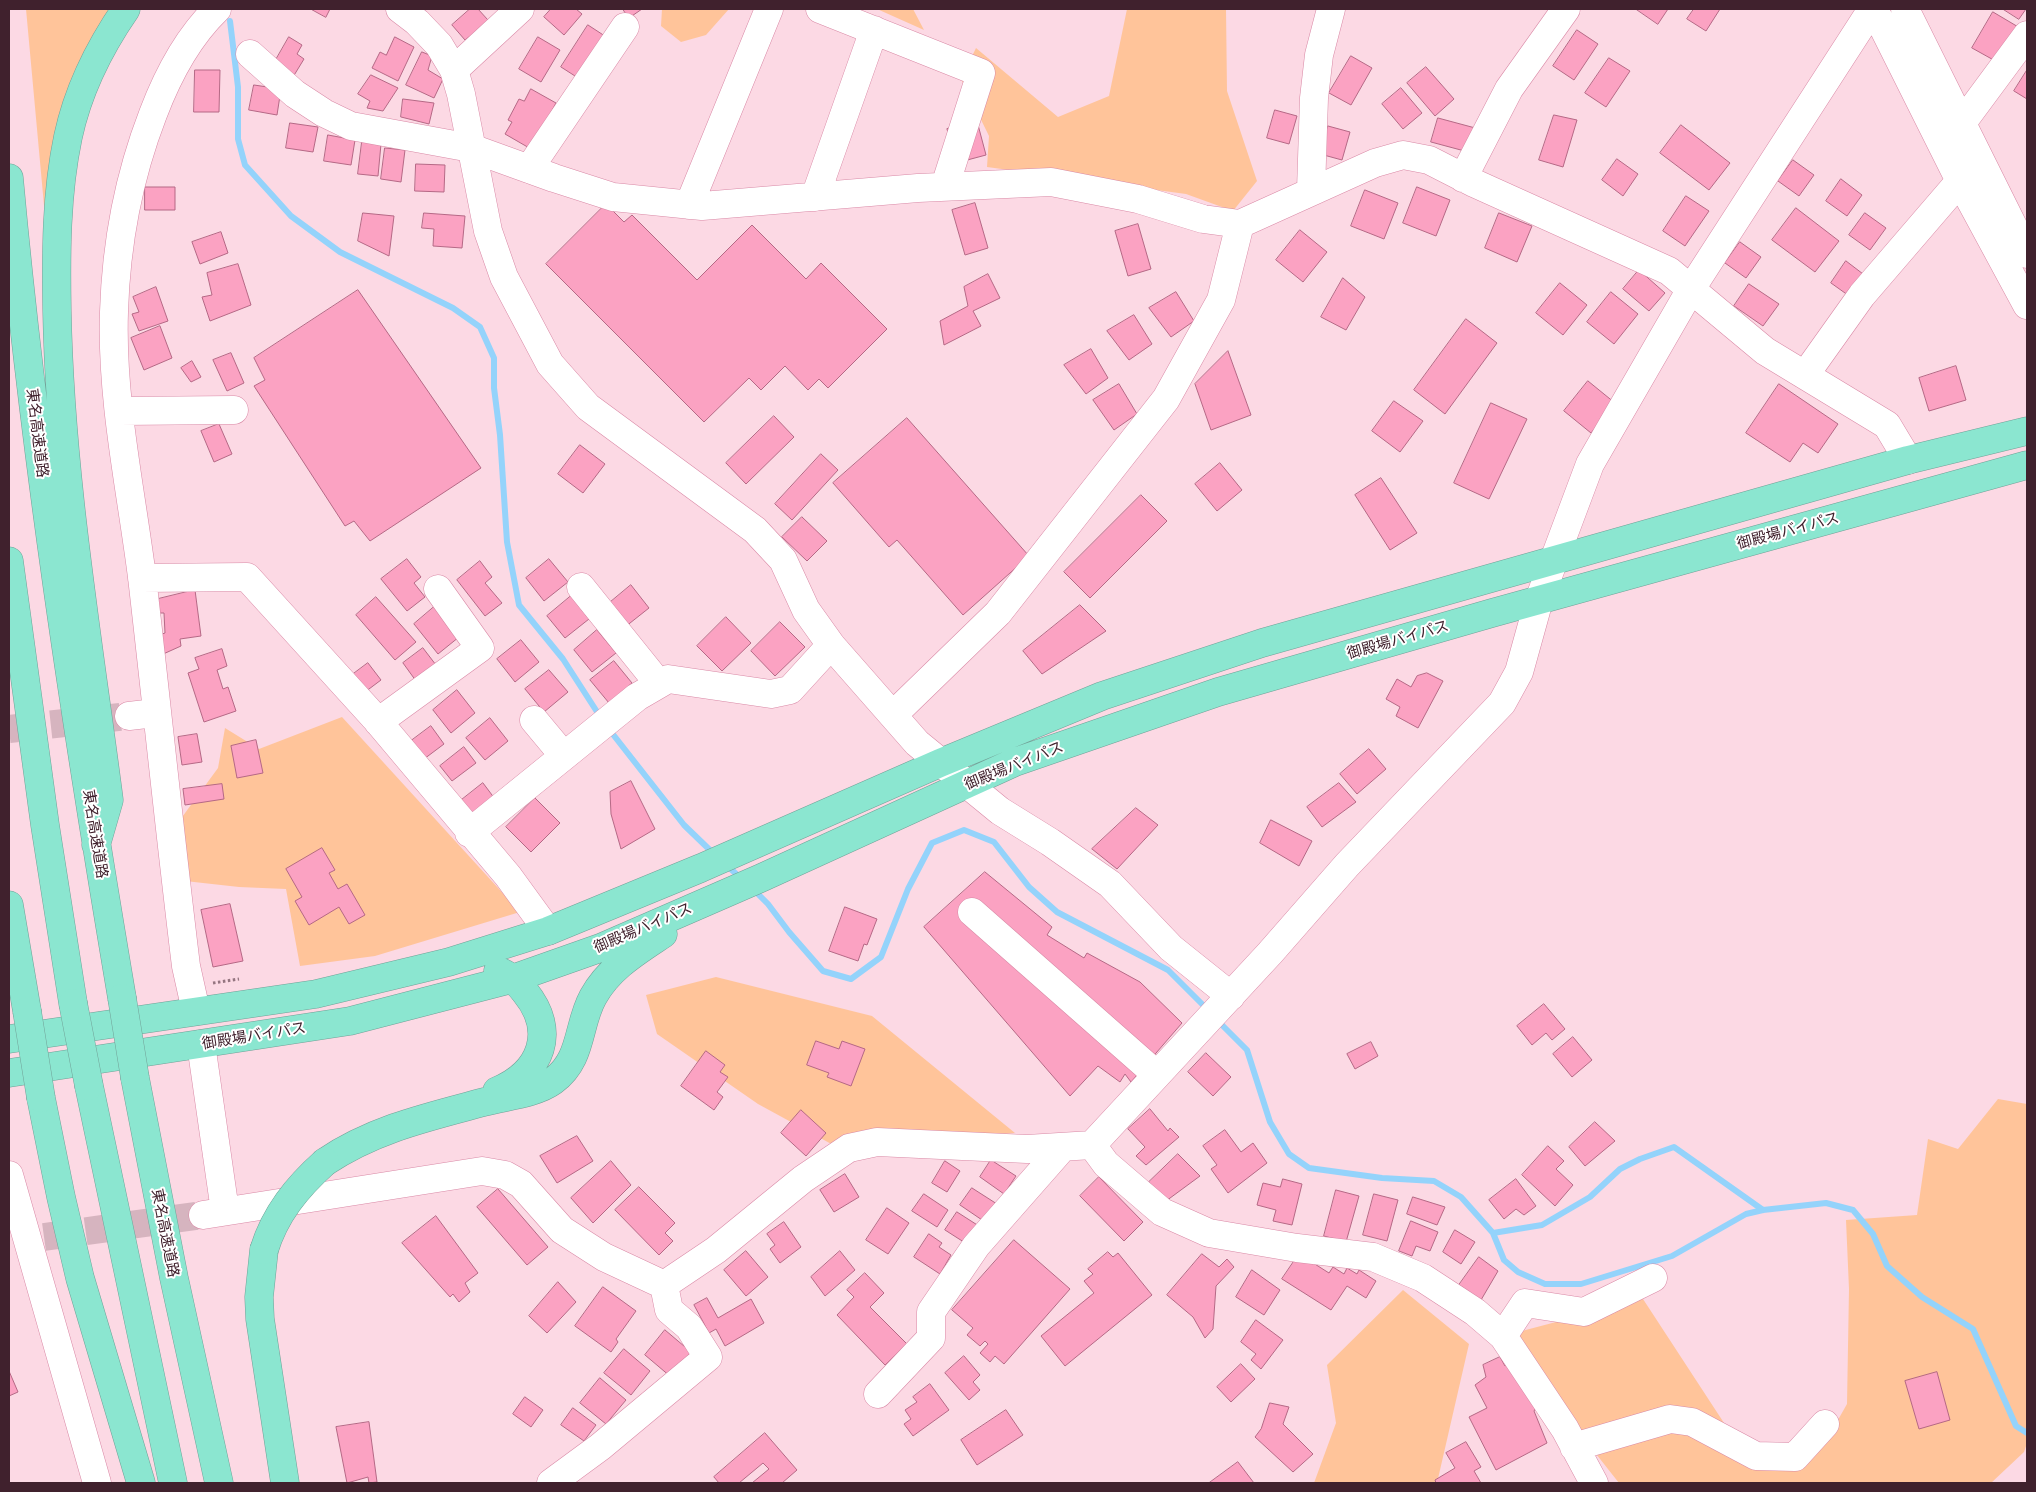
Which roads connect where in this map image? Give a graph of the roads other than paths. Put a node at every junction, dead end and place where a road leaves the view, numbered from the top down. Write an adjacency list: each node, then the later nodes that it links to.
1 (126, 9): 53 (highway)
2 (217, 9): 32 (street)
3 (400, 9): 15 (street)
4 (520, 9): 15 (street)
5 (769, 9): 25 (street)
6 (820, 9): 12 (street)
7 (1331, 9): 23 (street)
8 (1566, 9): 20 (street)
9 (1873, 9): 21 (street); 28 (street)
10 (1905, 9): 16 (street)
11 (625, 27): 18 (street)
12 (874, 30): 22 (street); 24 (street)
13 (2027, 35): 16 (street)
14 (250, 54): 17 (street)
15 (454, 70): 17 (street)
16 (1962, 123): 27 (street)
17 (471, 148): 18 (street); 42 (street)
18 (529, 169): 25 (street)
19 (9, 178): 53 (highway, 東名高速道路)
20 (1463, 178): 23 (street); 28 (street)
21 (1960, 181): 29 (street); 30 (street)
22 (945, 186): 24 (street); 26 (street)
23 (1311, 190): 26 (street)
24 (815, 197): 25 (street)
25 (689, 205)
26 (1240, 224): 45 (street)
27 (2027, 254)
28 (1691, 289): 30 (street); 36 (street)
29 (2027, 305)
30 (1805, 375): 34 (street)
31 (234, 410): 32 (street)
32 (120, 411): 38 (street)
33 (2027, 431): 34 (highway, 御殿場バイパス)
34 (1908, 460): 36 (highway, 御殿場バイパス)
35 (2027, 465): 41 (highway, 御殿場バイパス)
36 (1555, 560): 41 (street); 50 (highway, 御殿場バイパス)
37 (9, 561): 80 (highway, bridge)
38 (142, 578): 44 (street); 48 (street)
39 (581, 587): 43 (street)
40 (438, 590): 48 (street)
41 (1539, 600): 51 (highway, 御殿場バイパス); 60 (street)
42 (831, 645): 43 (street); 45 (street)
43 (660, 684): 49 (street)
44 (155, 713): 46 (street); 61 (street)
45 (893, 715): 50 (street)
46 (128, 716)
47 (534, 720): 49 (street)
48 (378, 722): 52 (street)
49 (564, 756): 52 (street)
50 (940, 763): 51 (street); 57 (highway, 御殿場バイパス)
51 (967, 784): 54 (highway, 御殿場バイパス); 60 (street)
52 (470, 833): 57 (street)
53 (96, 844): 81 (highway, 東名高速道路, bridge)
54 (724, 893): 58 (highway, 御殿場バイパス); 66 (highway)
55 (9, 905): 79 (highway, bridge)
56 (972, 912): 65 (street)
57 (548, 931): 59 (highway, 御殿場バイパス)
58 (512, 979): 59 (highway); 63 (highway, 御殿場バイパス); 66 (highway)
59 (316, 994): 61 (highway, 御殿場バイパス)
60 (1230, 996): 65 (street)
61 (196, 1011): 62 (highway, 御殿場バイパス)
62 (9, 1038)
63 (201, 1044): 64 (highway, 御殿場バイパス); 72 (street)
64 (9, 1073)
65 (1157, 1076): 67 (street)
66 (453, 1110): 82 (highway, bridge)
67 (1092, 1145): 68 (street); 73 (street)
68 (1063, 1147): 72 (street); 74 (street)
69 (9, 1174): 70 (street)
70 (26, 1240): 78 (street)
71 (1653, 1278): 73 (street)
72 (664, 1285): 83 (street)
73 (1503, 1336): 76 (street)
74 (878, 1394)
75 (1824, 1424): 76 (street)
76 (1574, 1447): 77 (street)
77 (1589, 1481)
78 (96, 1483)
79 (141, 1483)
80 (173, 1483)
81 (219, 1483)
82 (285, 1483)
83 (551, 1483)

